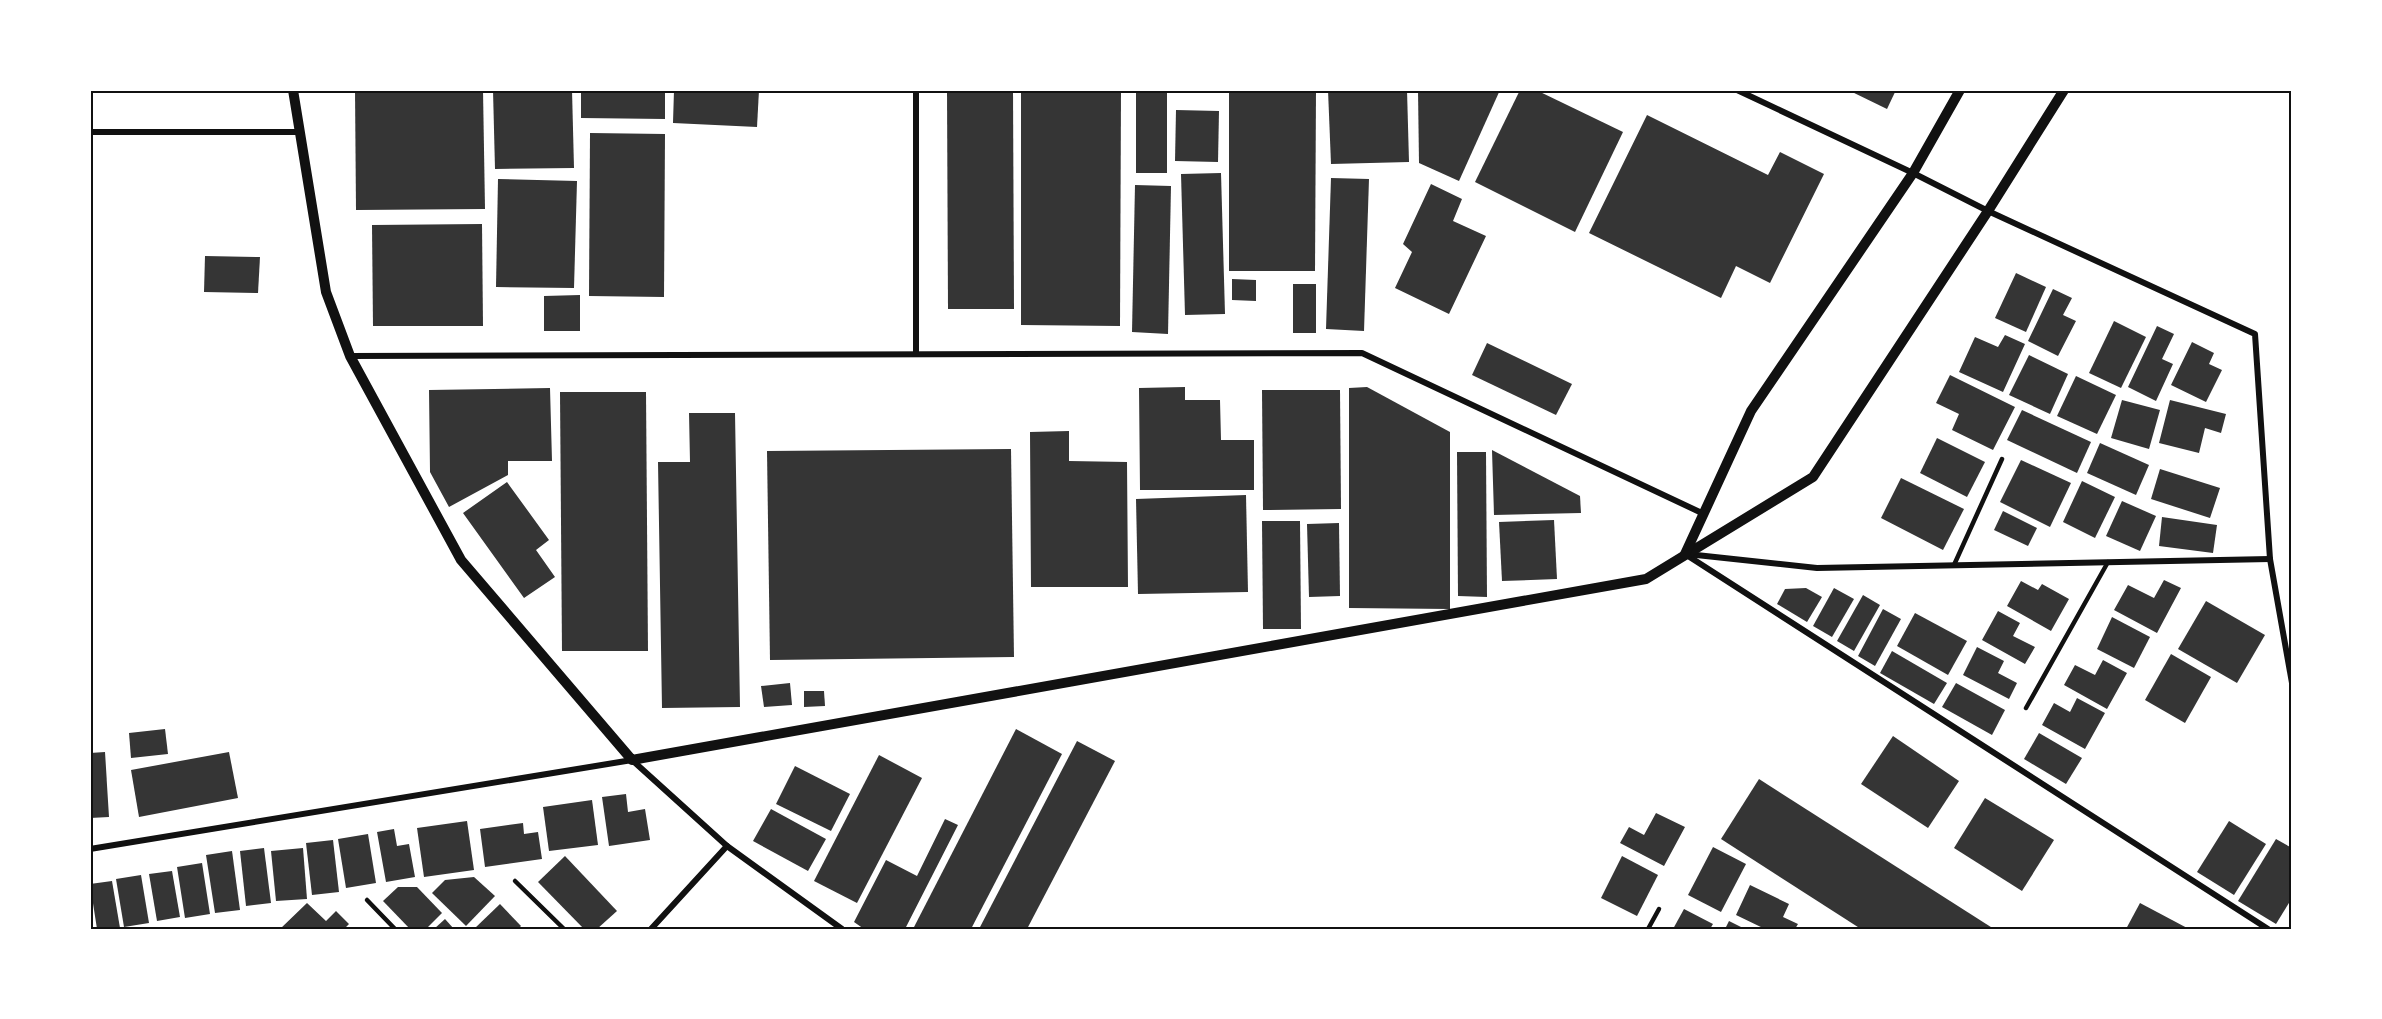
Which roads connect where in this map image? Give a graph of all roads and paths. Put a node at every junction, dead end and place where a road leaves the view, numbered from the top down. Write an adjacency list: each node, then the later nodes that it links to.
1 (293, 90): 7 (street)
2 (916, 90): 10 (street)
3 (1737, 90): 8 (street)
4 (1960, 90): 8 (street)
5 (2064, 90): 9 (street)
6 (90, 132): 7 (street)
7 (301, 132): 11 (street)
8 (1913, 173): 9 (street); 13 (street)
9 (1988, 211): 14 (street); 15 (street)
10 (916, 354): 11 (street); 13 (street)
11 (350, 356): 20 (street)
12 (2002, 459): 17 (lane)
13 (1704, 514): 14 (street)
14 (1685, 554): 17 (street); 20 (street); 31 (street)
15 (2270, 559): 16 (street); 18 (street)
16 (2108, 562): 17 (street); 19 (lane)
17 (1954, 565)
18 (2292, 682)
19 (2026, 708)
20 (632, 760): 21 (street); 22 (street)
21 (727, 846): 28 (street); 29 (street)
22 (90, 849)
23 (515, 880): 27 (lane)
24 (368, 900): 26 (lane)
25 (1659, 909): 30 (lane)
26 (395, 929)
27 (564, 929)
28 (651, 929)
29 (842, 929)
30 (1648, 929)
31 (2268, 929)

